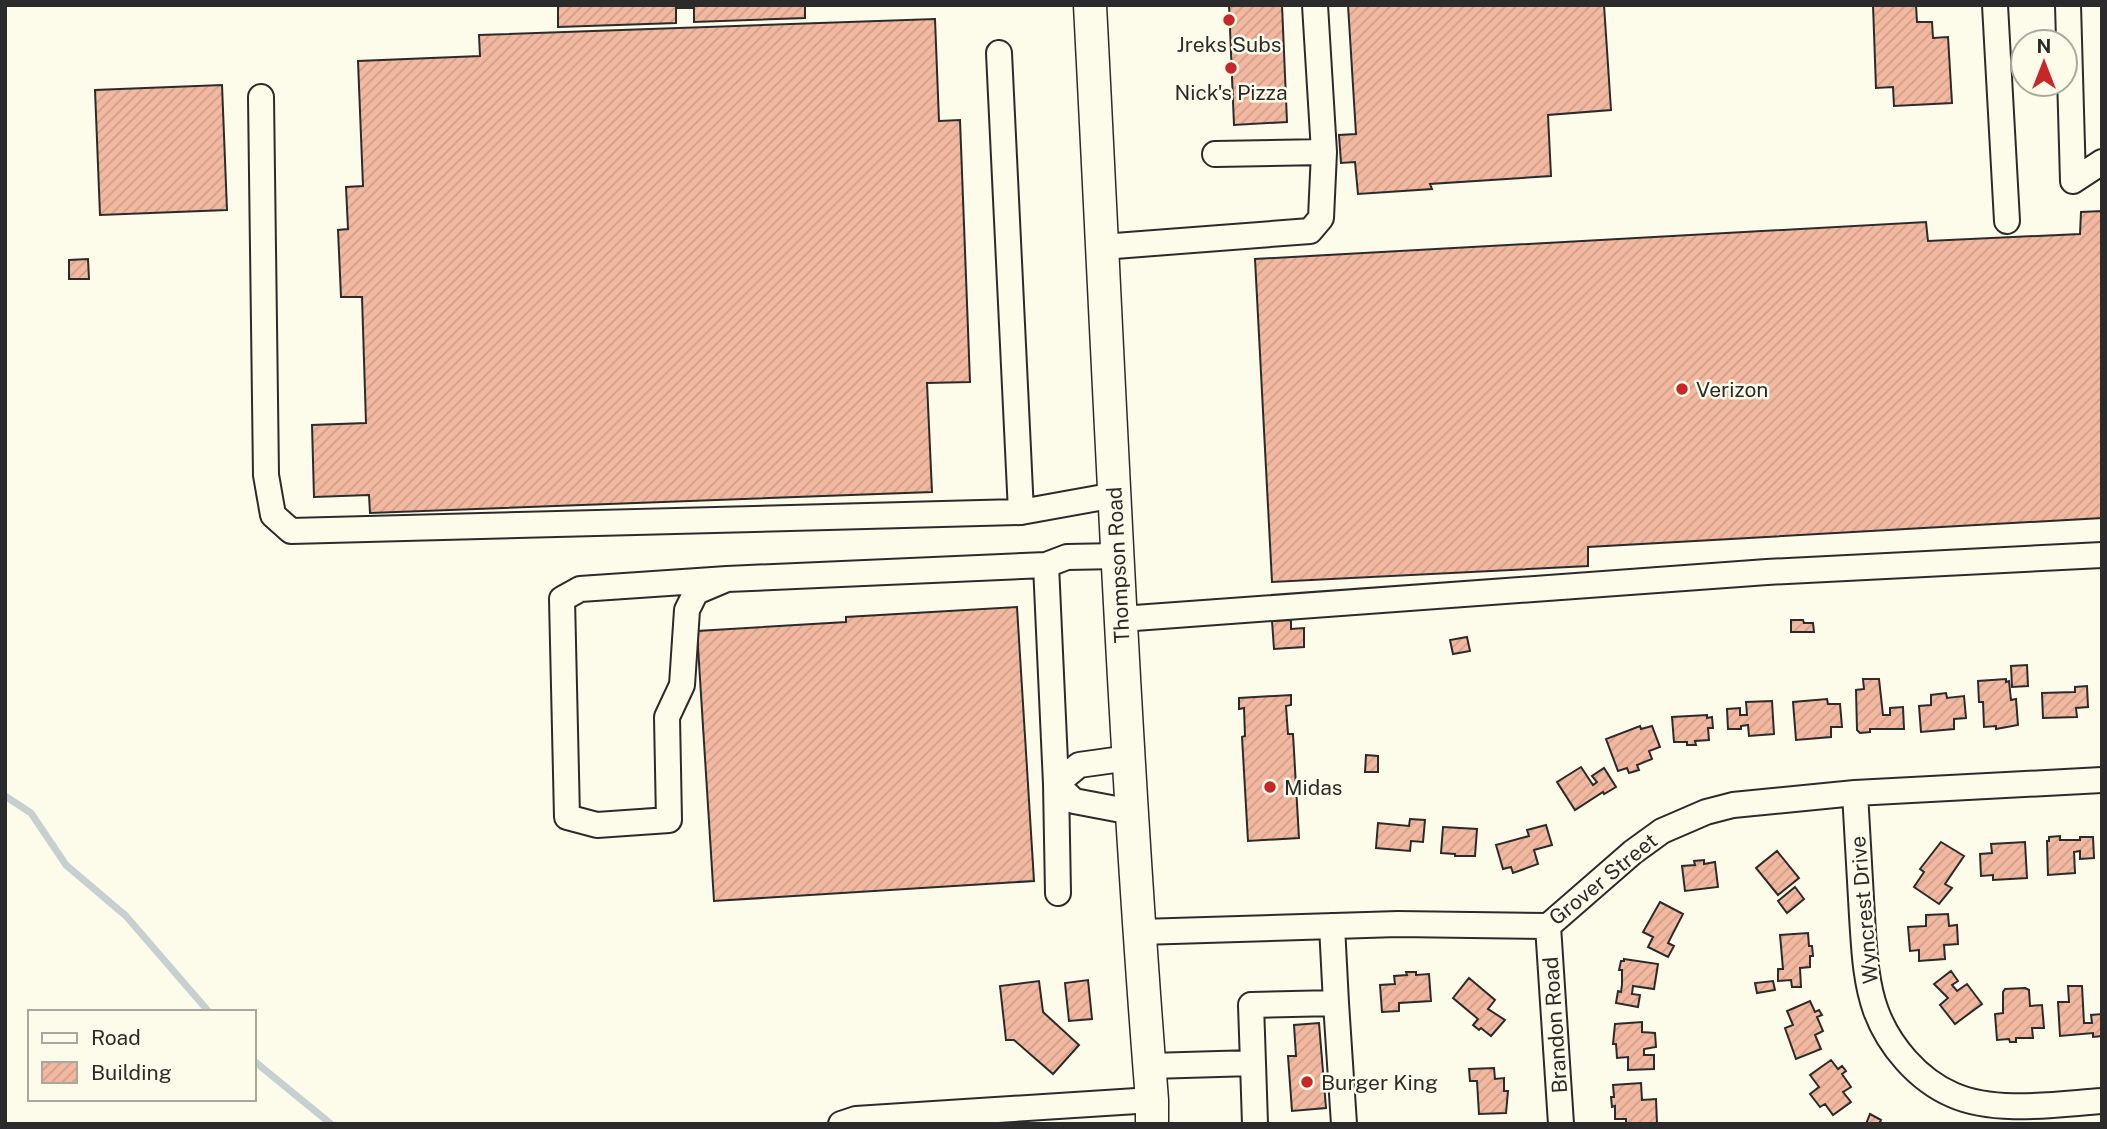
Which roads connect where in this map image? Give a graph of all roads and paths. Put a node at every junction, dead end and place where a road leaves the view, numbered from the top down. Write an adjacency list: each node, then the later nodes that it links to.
1 (1090, 5): 11 (main road, Thompson Road)
2 (1315, 5): 7 (street)
3 (1995, 5): 10 (street)
4 (2068, 5): 9 (street)
5 (999, 53): 13 (street)
6 (261, 97): 13 (street)
7 (1324, 152): 8 (street); 11 (street)
8 (1215, 155)
9 (2102, 162)
10 (2007, 221)
11 (1102, 247): 12 (main road, Thompson Road)
12 (1115, 495): 13 (street); 15 (main road, Thompson Road)
13 (1021, 512)
14 (2102, 555): 18 (street)
15 (1118, 556): 16 (street); 18 (main road, Thompson Road)
16 (1046, 565): 17 (street); 21 (street)
17 (727, 579): 17 (street)
18 (1121, 619): 19 (main road, Thompson Road)
19 (1129, 758): 21 (street); 23 (main road, Thompson Road)
20 (2102, 780): 22 (street, Grover Street)
21 (1056, 785): 23 (street); 24 (street)
22 (1855, 793): 26 (street, Grover Street); 31 (street, Wyncrest Drive)
23 (1132, 812): 27 (main road, Thompson Road)
24 (1058, 893)
25 (1332, 926): 26 (street, Grover Street); 27 (street, Grover Street); 28 (street)
26 (1548, 926): 37 (street, Brandon Road)
27 (1140, 932): 30 (main road, Thompson Road)
28 (1336, 1003): 29 (street); 36 (street)
29 (1253, 1063): 30 (street); 35 (street)
30 (1150, 1066): 32 (main road, Thompson Road)
31 (2102, 1101)
32 (1152, 1112): 33 (street)
33 (950, 1118): 34 (street)
34 (841, 1124)
35 (1255, 1124)
36 (1344, 1124)
37 (1561, 1124)

